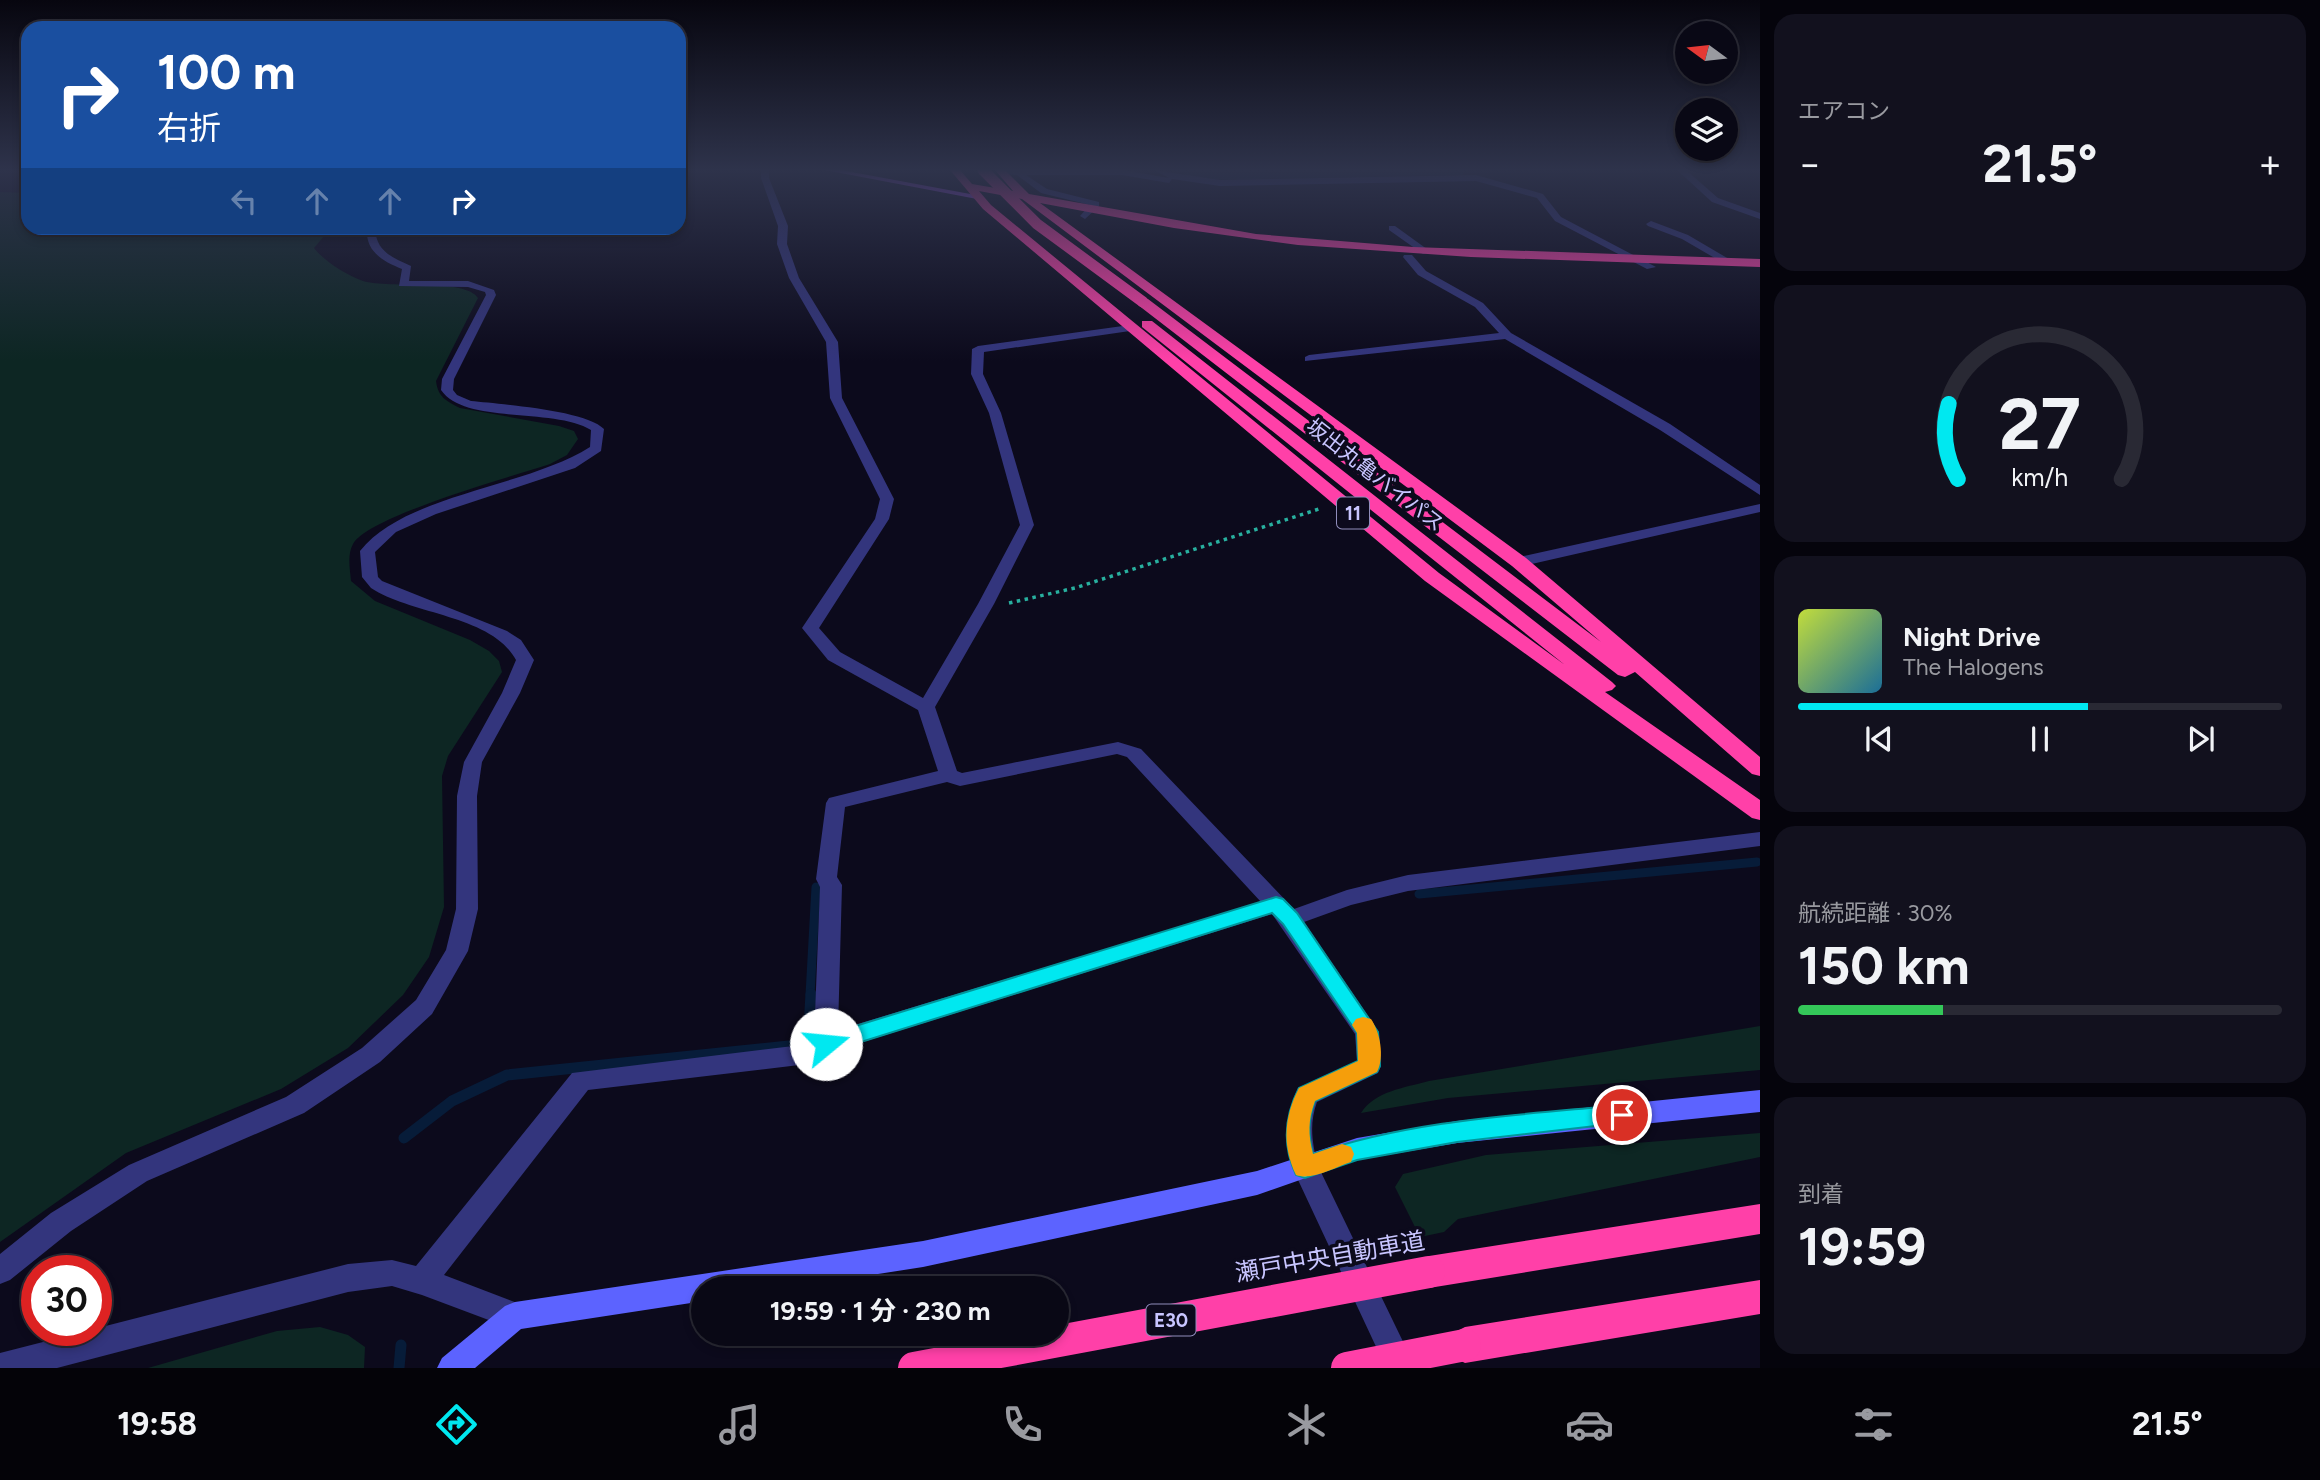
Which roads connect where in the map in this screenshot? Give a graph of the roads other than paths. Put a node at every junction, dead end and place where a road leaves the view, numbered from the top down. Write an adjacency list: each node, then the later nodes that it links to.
1 (783, 234): 25 (street)
2 (1019, 234): 19 (highway, 11)
3 (1036, 234): 29 (highway, 坂出丸亀バイパス / 11)
4 (1053, 234): 28 (highway, 坂出丸亀バイパス / 11, bridge)
5 (1076, 234): 24 (highway)
6 (1195, 234): 13 (highway)
7 (1238, 234): 12 (highway)
8 (1400, 234): 12 (street)
9 (1586, 234): 14 (street)
10 (1677, 234): 15 (street)
11 (371, 235): 38 (street)
12 (1426, 252): 14 (highway)
13 (1408, 257): 17 (highway); 20 (street)
14 (1634, 259): 15 (highway); 17 (street)
15 (1729, 262): 16 (highway)
16 (1760, 263)
17 (1651, 267): 18 (highway)
18 (1760, 270)
19 (1130, 328): 25 (street); 29 (highway, 11)
20 (1507, 335): 21 (street); 22 (street)
21 (1310, 359)
22 (1760, 491)
23 (1760, 508): 24 (street)
24 (1519, 562): 26 (highway)
25 (926, 707): 27 (street)
26 (1760, 769)
27 (949, 775): 31 (street); 32 (street)
28 (1760, 775)
29 (1760, 811)
30 (1760, 839): 31 (street)
31 (1283, 912): 32 (street); 34 (street)
32 (826, 1044): 39 (street)
33 (1760, 1101): 34 (street)
34 (1305, 1167): 41 (street); 46 (street)
35 (1760, 1211): 37 (highway)
36 (1760, 1219): 37 (highway, 瀬戸中央自動車道 / E30)
37 (1676, 1232): 44 (highway, 瀬戸中央自動車道 / E30, bridge)
38 (0, 1271)
39 (422, 1281): 41 (street); 42 (street)
40 (1760, 1297): 45 (highway, bridge)
41 (515, 1315): 43 (street)
42 (0, 1368)
43 (452, 1368)
44 (914, 1368)
45 (1347, 1368)
46 (1401, 1368)

